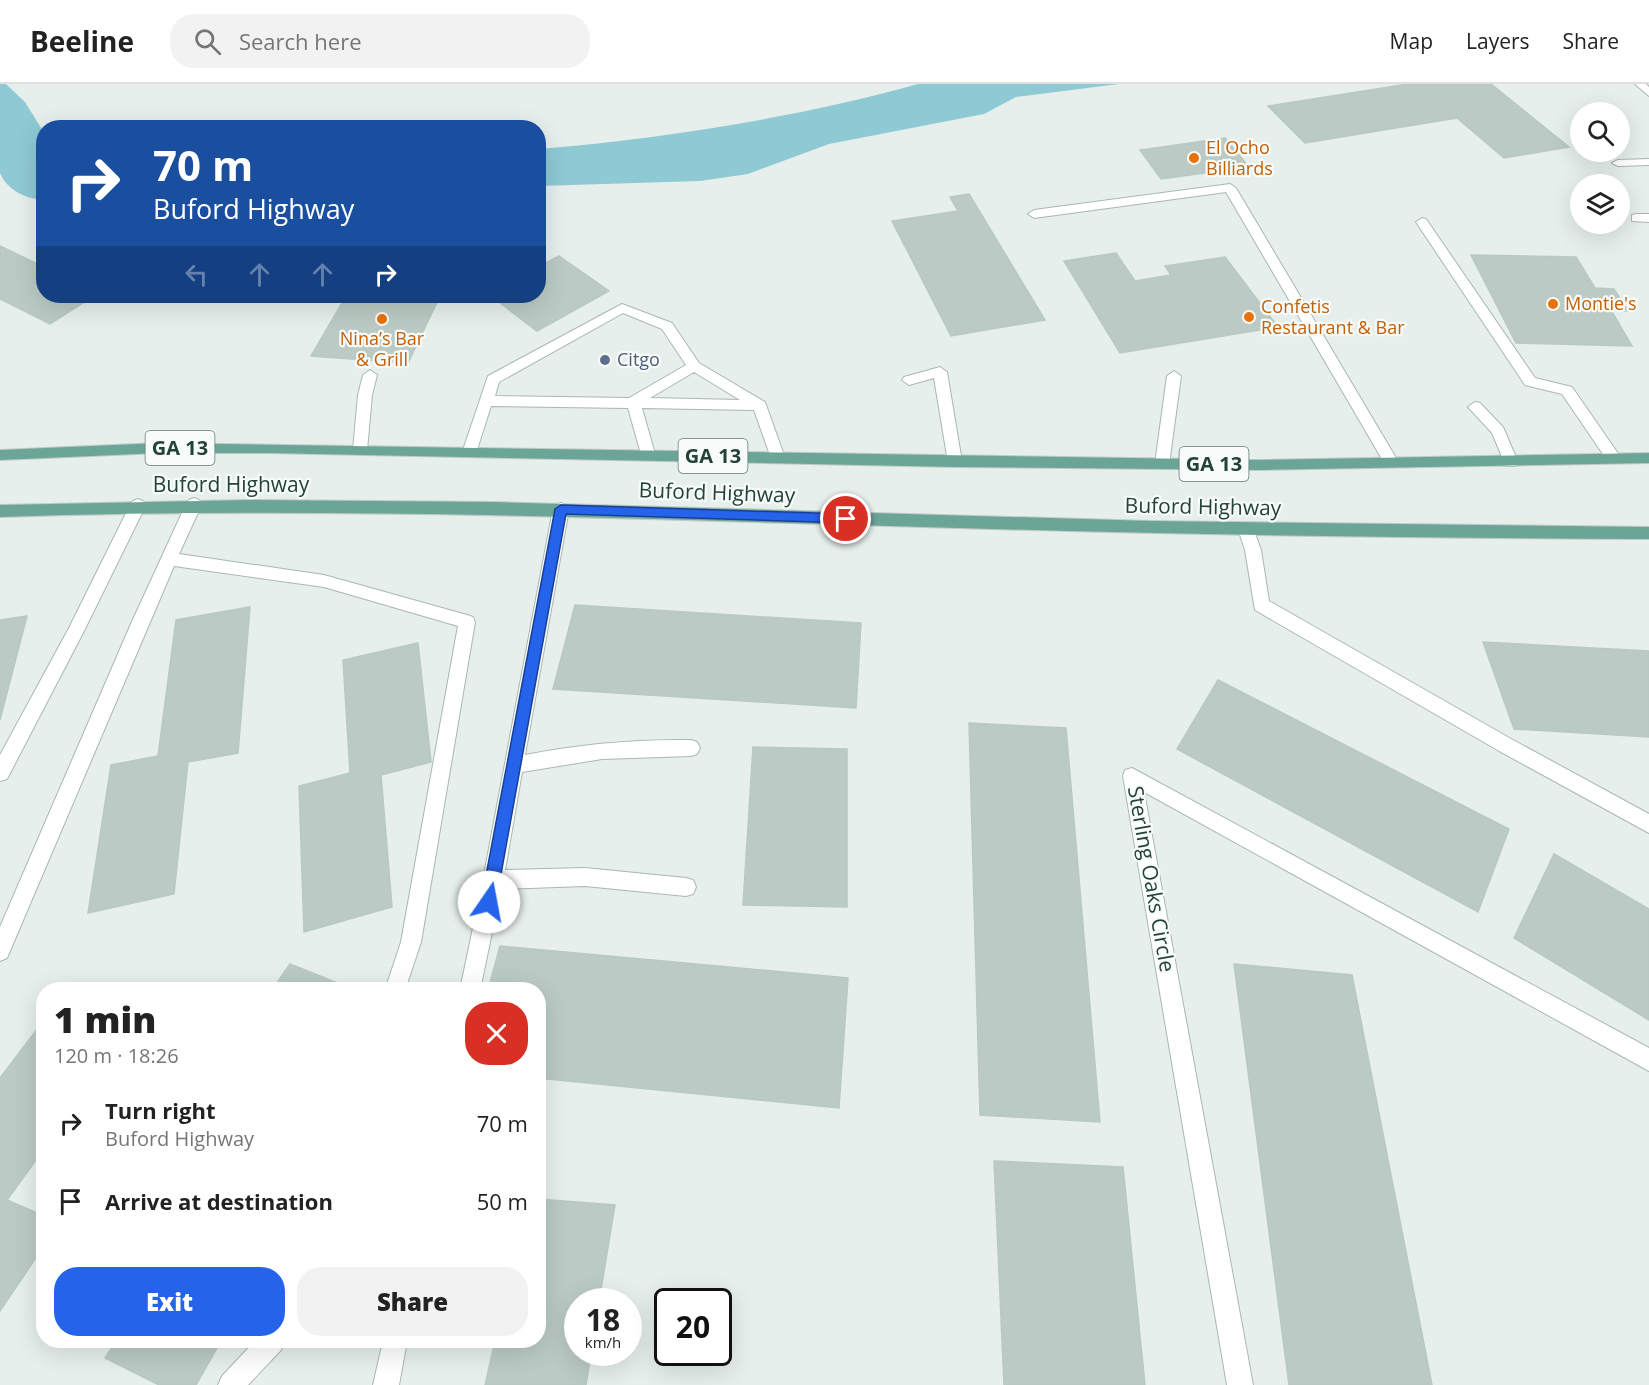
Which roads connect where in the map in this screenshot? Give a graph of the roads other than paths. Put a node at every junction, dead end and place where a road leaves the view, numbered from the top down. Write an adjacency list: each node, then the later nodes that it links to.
1 (1640, 84): 2 (street)
2 (1649, 93)
3 (1649, 162): 4 (street)
4 (1618, 163)
5 (1034, 214): 23 (street)
6 (1422, 222): 21 (street)
7 (694, 366): 11 (street); 12 (street); 13 (street)
8 (370, 375): 15 (street)
9 (1174, 376): 25 (street)
10 (909, 380): 22 (street)
11 (486, 401): 12 (street); 16 (street)
12 (633, 402): 13 (street); 17 (street)
13 (760, 405): 19 (street)
14 (1475, 407): 24 (street)
15 (360, 450): 16 (main road, Buford Highway / GA 13); 18 (main road, Buford Highway / GA 13)
16 (469, 453): 17 (main road, Buford Highway / GA 13)
17 (648, 454): 19 (main road, Buford Highway / GA 13)
18 (0, 455)
19 (778, 458): 22 (main road, Buford Highway / GA 13)
20 (1649, 458): 21 (main road, Buford Highway / GA 13)
21 (1614, 459): 24 (main road, Buford Highway / GA 13)
22 (955, 462): 25 (main road, Buford Highway / GA 13)
23 (1391, 462): 24 (main road, Buford Highway / GA 13); 25 (main road, Buford Highway / GA 13)
24 (1511, 462)
25 (1162, 464)
26 (194, 504): 27 (main road, Buford Highway); 28 (main road, Buford Highway); 32 (street)
27 (138, 505): 29 (main road, Buford Highway); 35 (street)
28 (561, 509): 30 (main road, Buford Highway); 34 (street)
29 (0, 511)
30 (1246, 529): 31 (main road, Buford Highway); 36 (street)
31 (1649, 532)
32 (170, 559): 39 (street); 40 (street)
33 (691, 748): 34 (street)
34 (514, 765): 37 (street)
35 (0, 773)
36 (1649, 824)
37 (493, 880): 38 (street); 41 (street)
38 (686, 887)
39 (0, 951)
40 (398, 982)
41 (472, 982)
42 (1649, 1060): 47 (street, Sterling Oaks Circle)
43 (265, 1348): 45 (street)
44 (394, 1348): 46 (street)
45 (231, 1385)
46 (386, 1385)
47 (1240, 1385)

